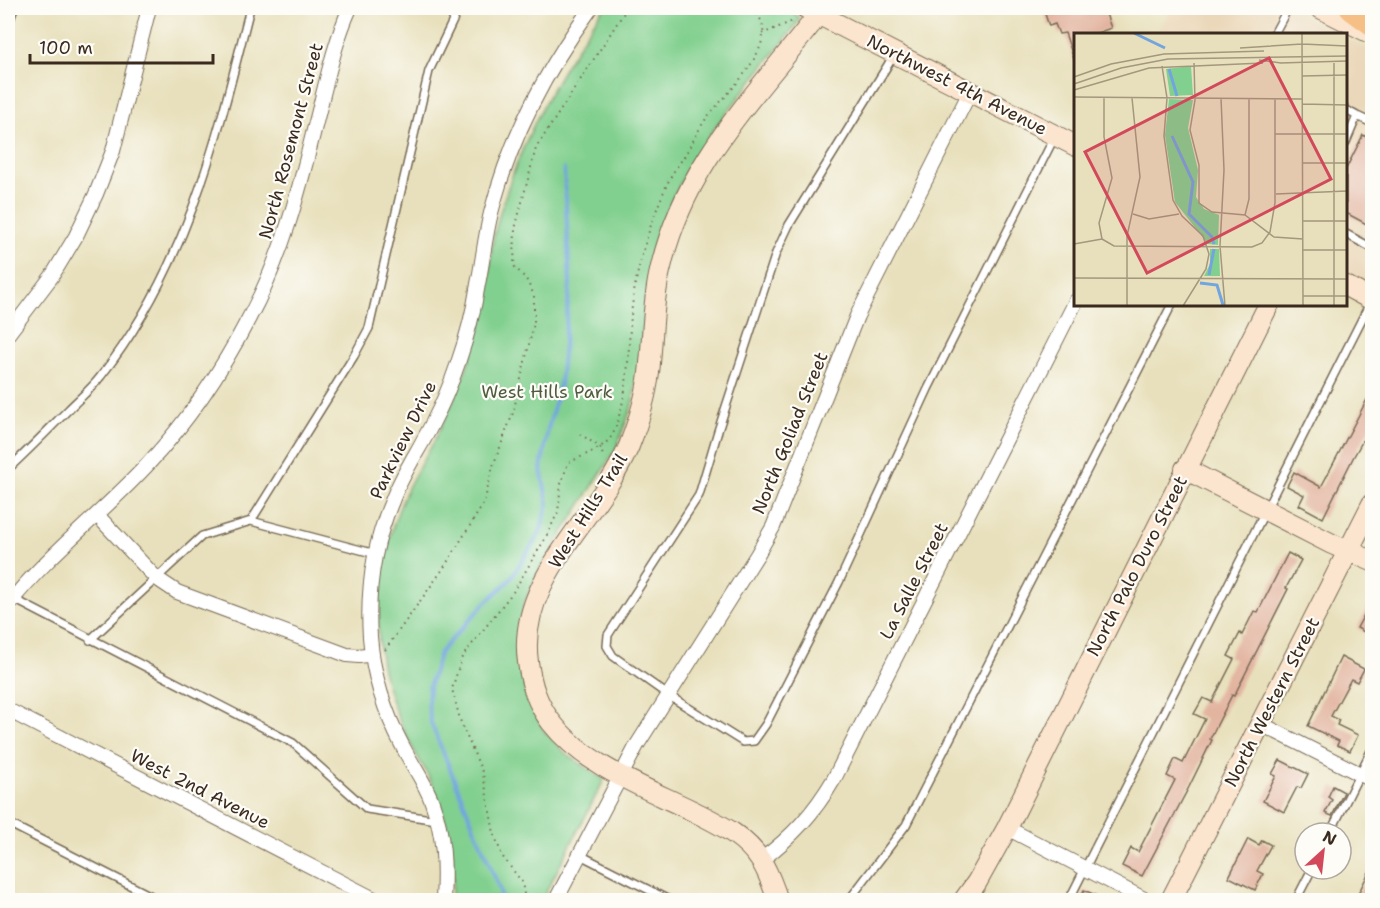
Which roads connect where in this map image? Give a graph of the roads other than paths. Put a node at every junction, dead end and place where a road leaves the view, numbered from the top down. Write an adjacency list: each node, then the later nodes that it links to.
1 (14, 8): 12 (lane)
2 (149, 8): 30 (street)
3 (250, 8): 32 (lane)
4 (350, 8): 35 (street, North Rosemont Street)
5 (459, 8): 36 (lane)
6 (591, 8): 38 (street, Parkview Drive)
7 (1288, 8): 13 (lane)
8 (1320, 8): 14 (street)
9 (1353, 8): 11 (highway)
10 (811, 11): 15 (street, Northwest 4th Avenue); 48 (street, West Hills Trail)
11 (1372, 22)
12 (8, 26)
13 (1275, 33)
14 (1372, 34)
15 (895, 53): 16 (street, Northwest 4th Avenue); 44 (lane)
16 (970, 92): 20 (street, Northwest 4th Avenue); 44 (street, North Goliad Street)
17 (1347, 111): 18 (lane)
18 (1357, 116): 19 (lane); 21 (lane)
19 (1372, 123)
20 (1056, 136): 22 (street, Northwest 4th Avenue); 44 (lane)
21 (1347, 140)
22 (1074, 145)
23 (1347, 235): 24 (lane)
24 (1372, 248)
25 (1347, 287): 26 (street)
26 (1372, 300): 34 (lane)
27 (1074, 305): 55 (street, La Salle Street)
28 (1171, 306): 64 (lane)
29 (1268, 306): 31 (street, North Palo Duro Street)
30 (8, 334)
31 (1185, 469): 34 (street); 53 (street, North Palo Duro Street)
32 (8, 470)
33 (1372, 504): 37 (street, North Western Street)
34 (1265, 510): 37 (street); 56 (lane)
35 (97, 515): 40 (street); 41 (street, North Rosemont Street)
36 (251, 521): 38 (lane); 40 (lane)
37 (1349, 551): 39 (street); 46 (street, North Western Street)
38 (376, 554): 43 (street, Parkview Drive)
39 (1372, 561)
40 (156, 578): 42 (lane); 43 (street)
41 (9, 600): 42 (lane)
42 (90, 640): 50 (lane)
43 (378, 654): 50 (street, Parkview Drive)
44 (668, 695): 48 (street, North Goliad Street)
45 (8, 710): 59 (street, West 2nd Avenue)
46 (1260, 723): 49 (street); 68 (street, North Western Street)
47 (1372, 749): 49 (lane)
48 (621, 775): 54 (street, North Goliad Street); 55 (street, West Hills Trail)
49 (1366, 777): 51 (lane)
50 (437, 820): 60 (street, Parkview Drive)
51 (1338, 821)
52 (8, 823): 58 (lane)
53 (1006, 828): 56 (street); 65 (street, North Palo Duro Street)
54 (580, 855): 61 (street, North Goliad Street); 62 (lane)
55 (761, 860): 63 (street, West Hills Trail)
56 (1085, 869): 66 (lane); 67 (street)
57 (1306, 881): 69 (lane)
58 (159, 900)
59 (376, 900)
60 (443, 900)
61 (556, 900)
62 (669, 900)
63 (778, 900)
64 (849, 900)
65 (964, 900)
66 (1069, 900)
67 (1146, 900)
68 (1171, 900)
69 (1296, 900)

